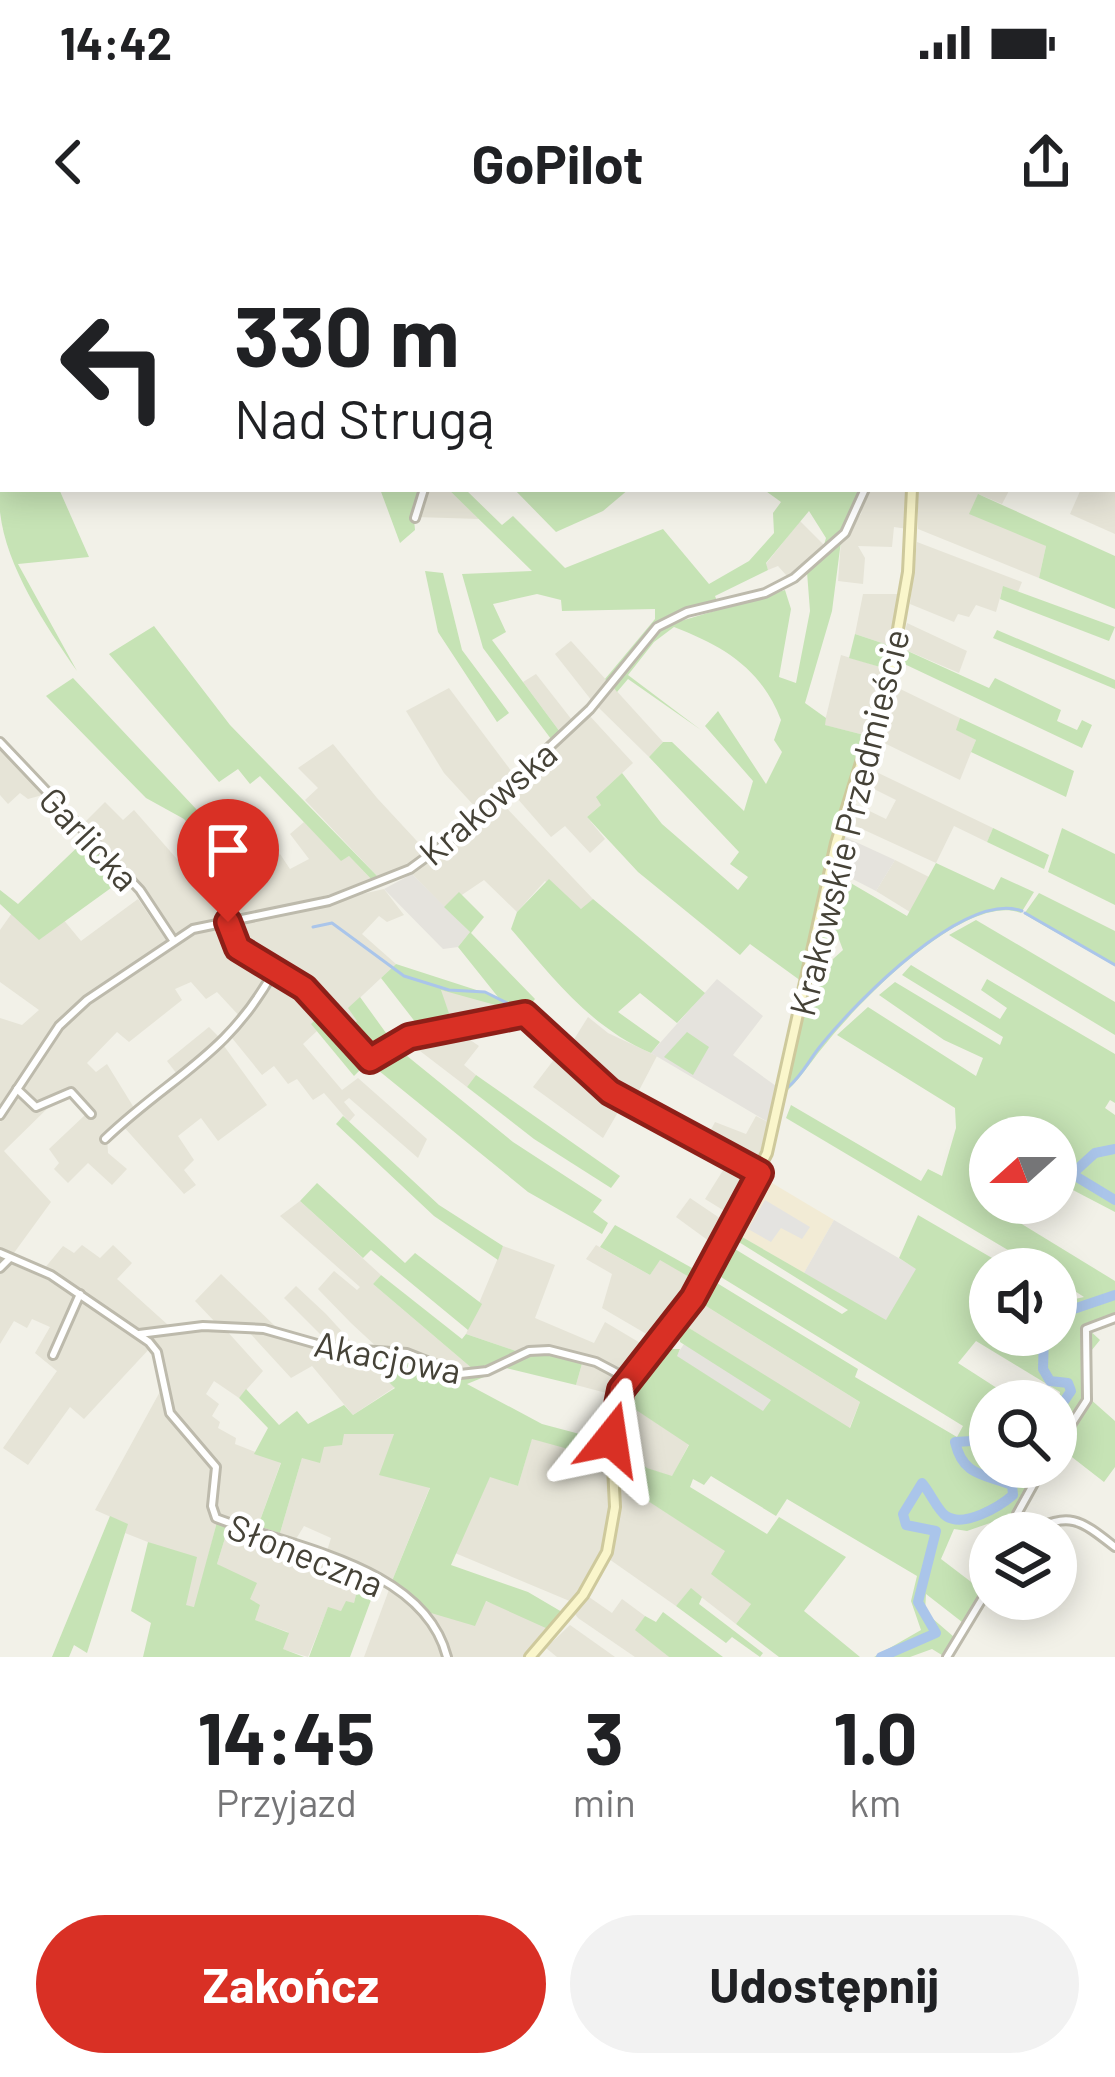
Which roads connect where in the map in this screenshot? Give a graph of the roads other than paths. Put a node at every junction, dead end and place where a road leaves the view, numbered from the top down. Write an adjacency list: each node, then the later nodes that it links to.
1 (423, 492): 4 (street)
2 (864, 492): 6 (street, Krakowska)
3 (912, 492): 13 (main road, Krakowskie Przedmieście)
4 (415, 518)
5 (0, 742): 7 (street, Garlicka)
6 (228, 922): 7 (street, Krakowska); 8 (street)
7 (173, 940): 9 (street, Krakowska)
8 (275, 969): 12 (street); 13 (street)
9 (17, 1089): 10 (street); 11 (street, Krakowska)
10 (91, 1114)
11 (0, 1115)
12 (105, 1139)
13 (760, 1173): 21 (main road, Krakowskie Przedmieście)
14 (0, 1253): 15 (street, Słoneczna)
15 (9, 1259): 16 (street); 17 (street, Słoneczna)
16 (0, 1268)
17 (80, 1294): 19 (street, Słoneczna); 20 (street)
18 (1115, 1318): 22 (street)
19 (139, 1334): 21 (street, Akacjowa); 26 (street, Słoneczna)
20 (53, 1355)
21 (628, 1379): 27 (main road, Krakowskie Przedmieście)
22 (1077, 1416)
23 (1077, 1523): 24 (street)
24 (1115, 1547)
25 (969, 1620): 28 (street)
26 (447, 1657)
27 (530, 1657)
28 (947, 1657)

